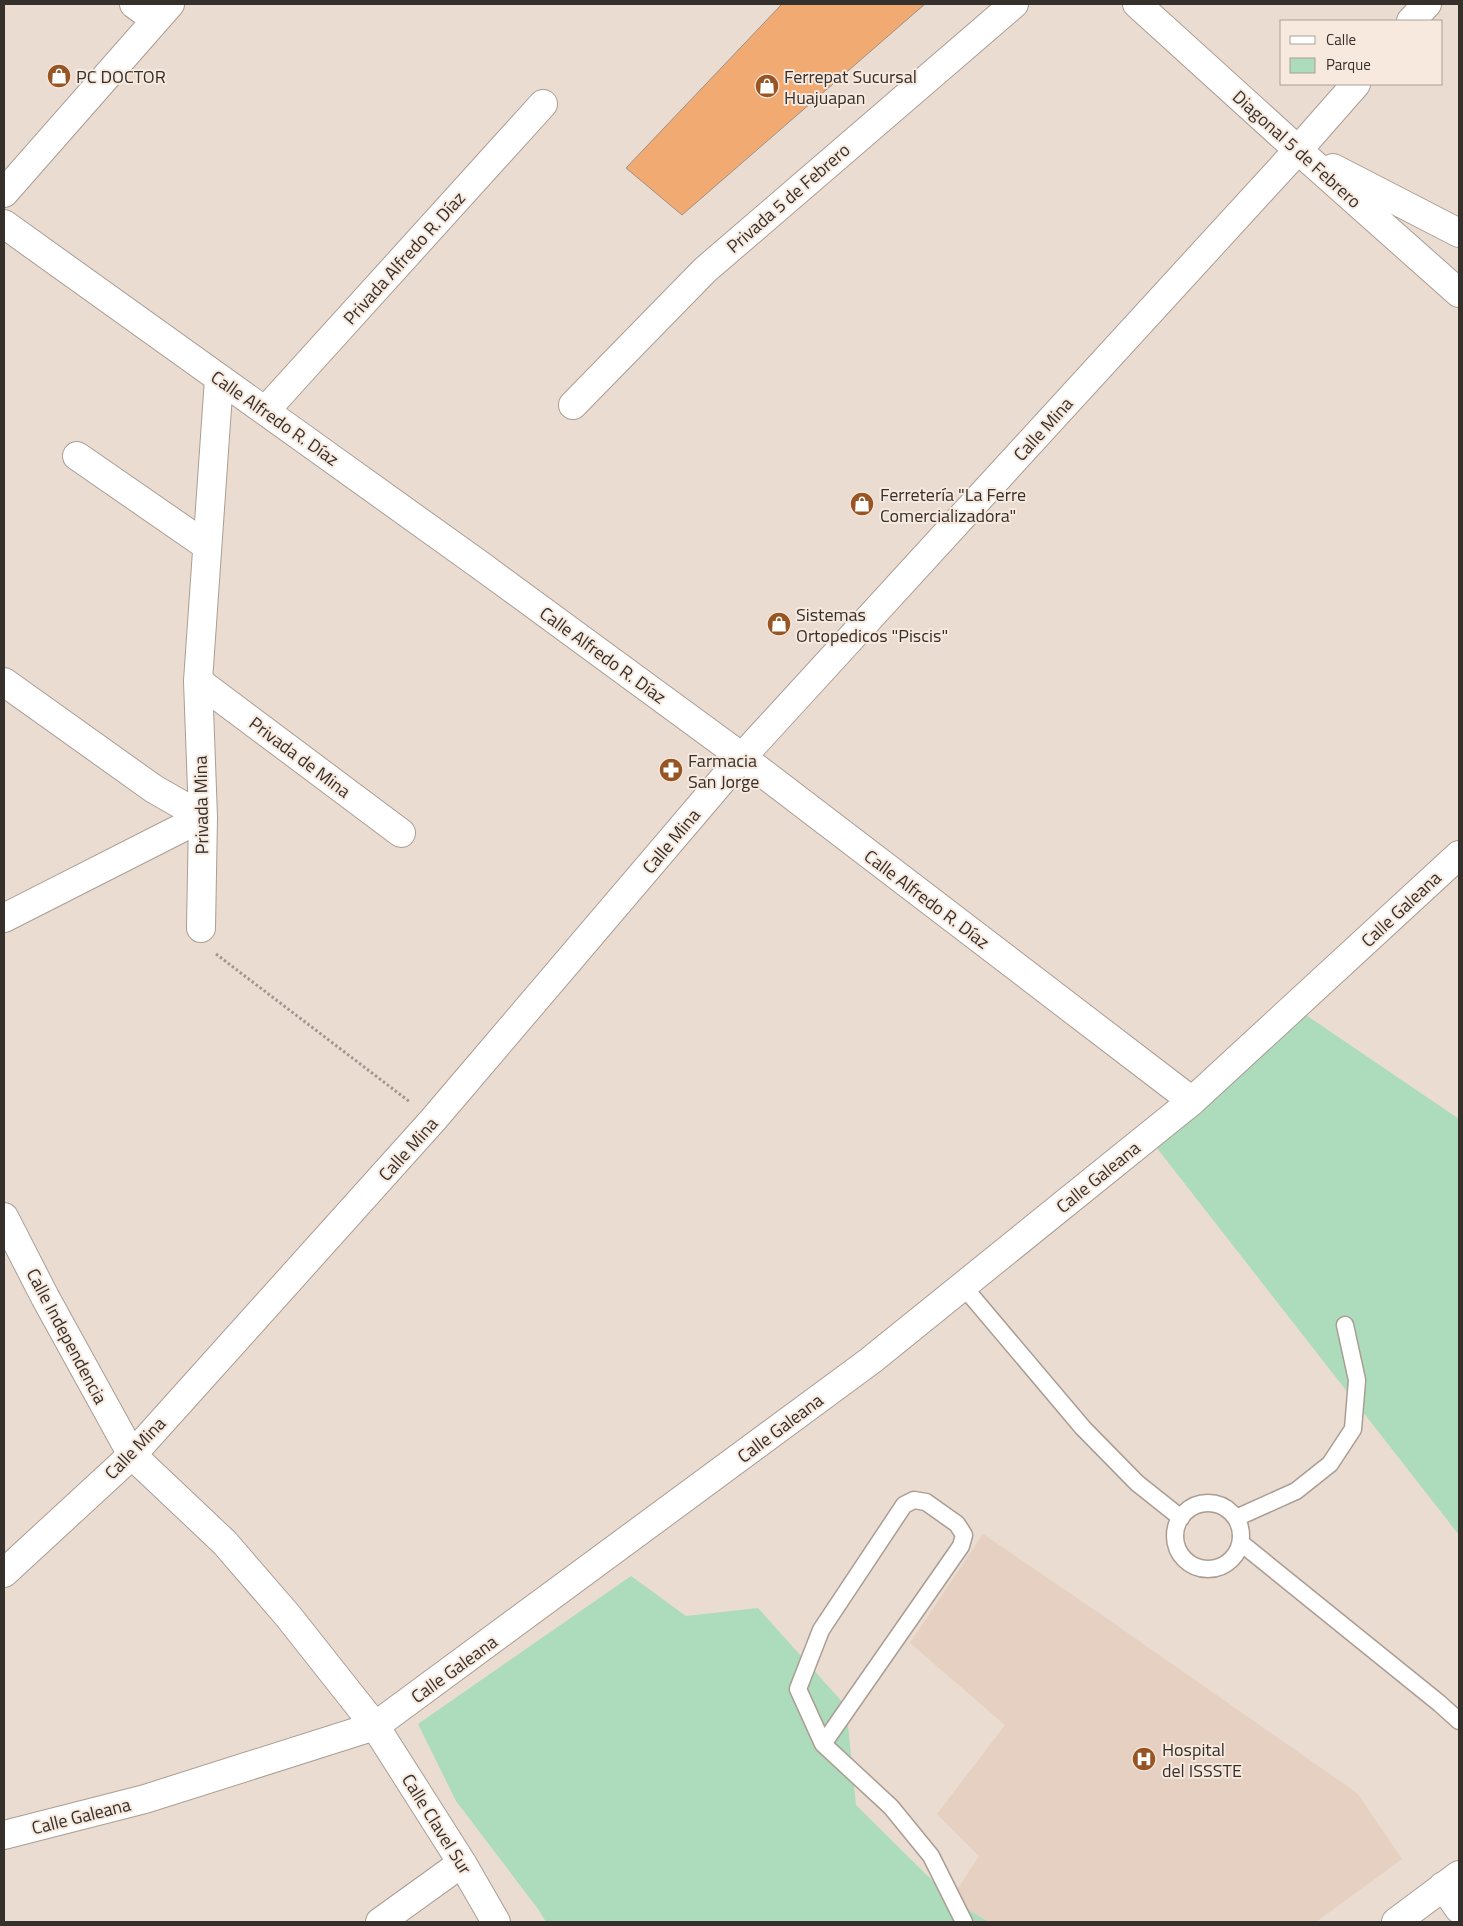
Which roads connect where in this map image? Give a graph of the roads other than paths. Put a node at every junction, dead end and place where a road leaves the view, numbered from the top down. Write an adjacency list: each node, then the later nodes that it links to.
1 (134, 4): 5 (street)
2 (1014, 4): 15 (street, Privada 5 de Febrero)
3 (1137, 4): 9 (street, Diagonal 5 de Febrero)
4 (1427, 4): 6 (street)
5 (163, 12): 10 (street)
6 (1412, 20)
7 (1355, 85): 9 (street, Calle Mina)
8 (543, 104): 16 (street, Privada Alfredo R. Díaz)
9 (1298, 150): 12 (street); 13 (street, Diagonal 5 de Febrero); 21 (street, Calle Mina)
10 (4, 193)
11 (4, 224): 14 (street, Calle Alfredo R. Díaz)
12 (1459, 233)
13 (1459, 293)
14 (219, 379): 16 (street, Calle Alfredo R. Díaz); 18 (street, Privada Mina)
15 (573, 405)
16 (265, 411): 21 (street, Calle Alfredo R. Díaz)
17 (77, 456): 18 (street)
18 (207, 546): 19 (street, Privada Mina)
19 (198, 681): 22 (street, Privada Mina); 23 (street, Privada de Mina)
20 (4, 682): 22 (street)
21 (742, 757): 27 (street, Calle Alfredo R. Díaz); 31 (street, Calle Mina)
22 (203, 817): 25 (street); 26 (street, Privada Mina)
23 (401, 833)
24 (1459, 855): 27 (street, Calle Galeana)
25 (4, 918)
26 (200, 928)
27 (1192, 1101): 29 (street, Calle Galeana)
28 (4, 1217): 31 (street, Calle Independencia)
29 (963, 1286): 32 (lane); 37 (street, Calle Galeana)
30 (1345, 1325): 33 (lane)
31 (132, 1455): 35 (street, Calle Mina); 37 (street, Calle Independencia)
32 (1180, 1518): 33 (lane); 34 (lane)
33 (1236, 1518): 34 (lane)
34 (1241, 1543): 36 (lane)
35 (4, 1573)
36 (1459, 1722)
37 (375, 1726): 39 (street, Calle Galeana); 40 (street, Calle Clavel Sur)
38 (823, 1744): 38 (lane); 45 (lane)
39 (4, 1835)
40 (462, 1863): 43 (street); 44 (street, Calle Clavel Sur)
41 (1451, 1880): 42 (street); 46 (street)
42 (1459, 1909)
43 (380, 1922)
44 (496, 1922)
45 (964, 1922)
46 (1396, 1922)

